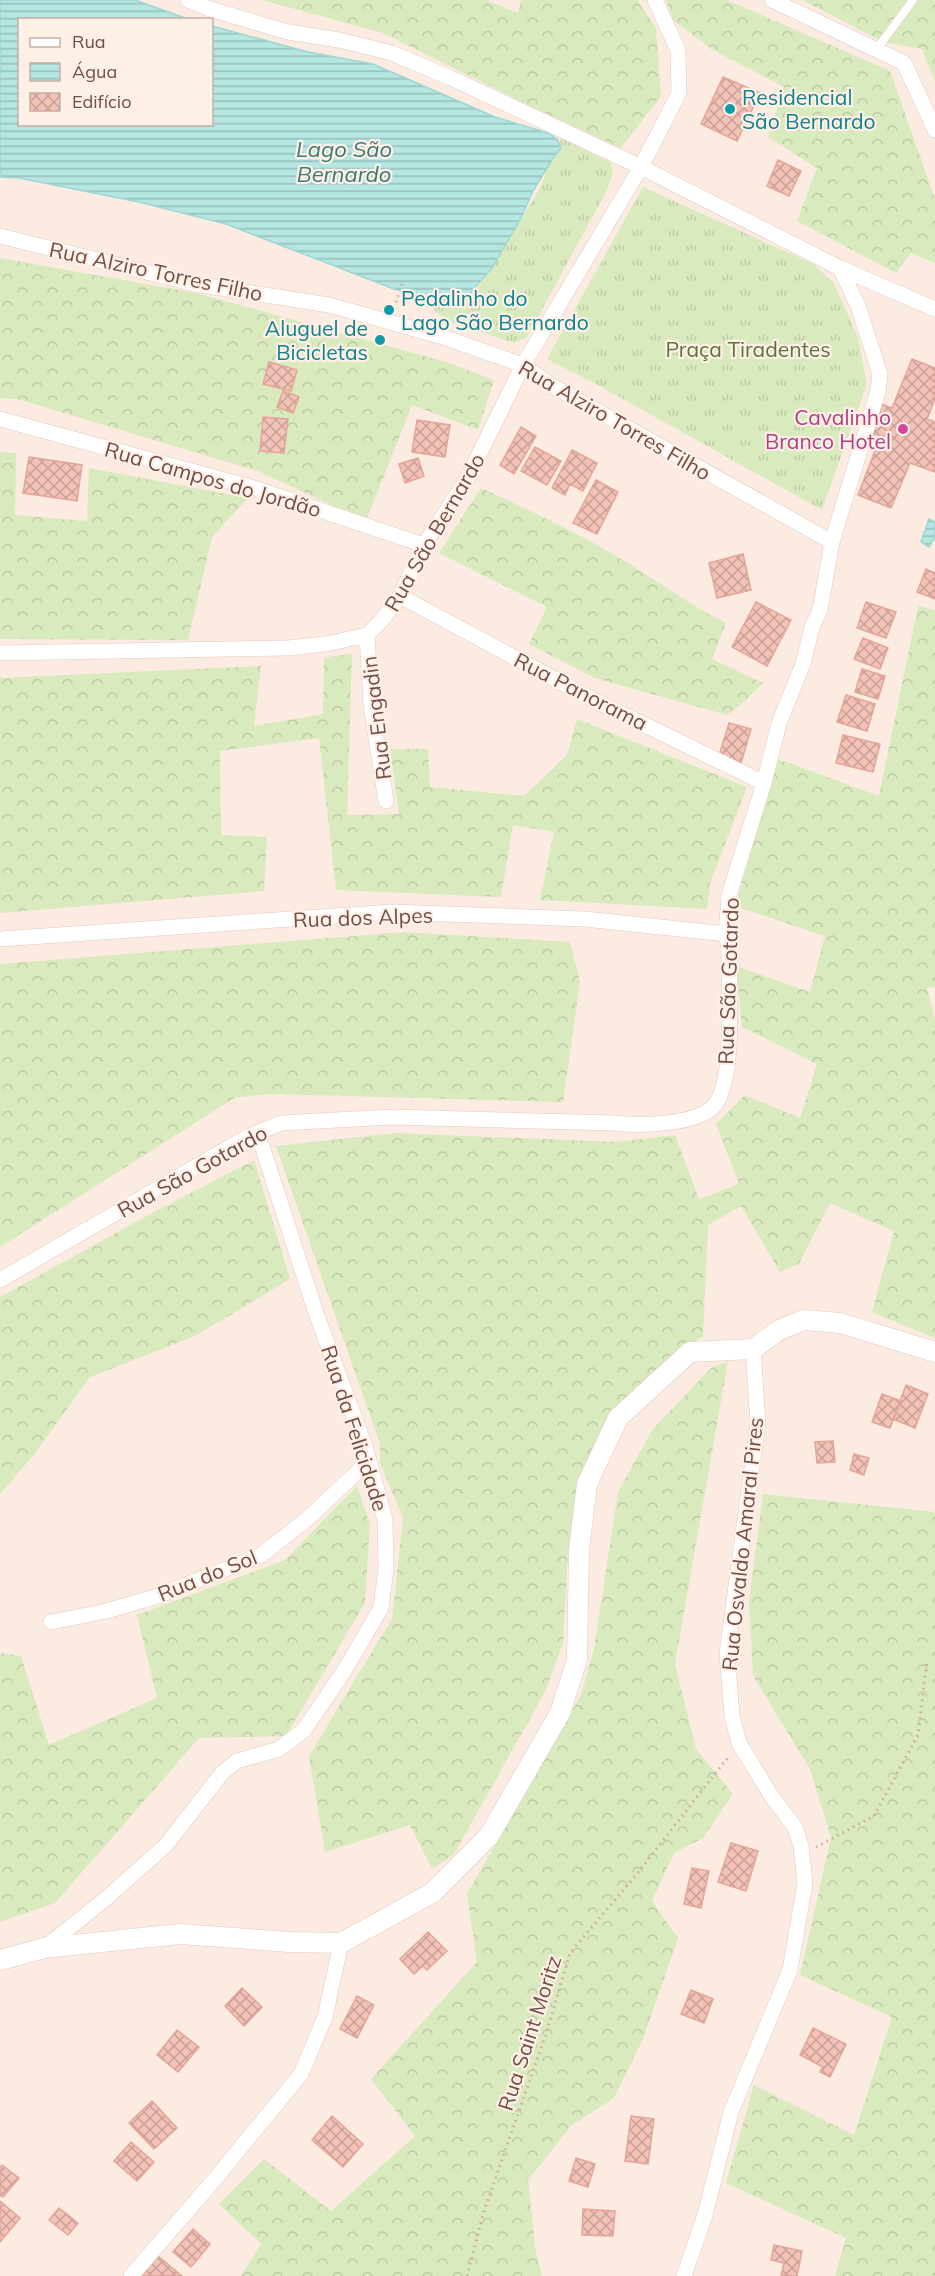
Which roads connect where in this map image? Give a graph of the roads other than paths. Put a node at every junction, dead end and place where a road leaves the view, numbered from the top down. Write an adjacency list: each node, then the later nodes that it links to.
1 (188, 0): 7 (street)
2 (655, 0): 7 (street, Rua São Bernardo)
3 (772, 0): 5 (street)
4 (914, 0): 5 (lane)
5 (876, 50): 6 (street)
6 (935, 130)
7 (641, 167): 9 (street); 11 (street, Rua São Bernardo)
8 (0, 236): 11 (street, Rua Alziro Torres Filho)
9 (840, 268): 10 (street); 13 (street, Rua São Gotardo)
10 (935, 309)
11 (523, 364): 13 (street, Rua Alziro Torres Filho); 14 (street, Rua São Bernardo)
12 (0, 419): 14 (street, Rua Campos do Jordão)
13 (832, 542): 18 (street, Rua São Gotardo)
14 (424, 545): 15 (street, Rua São Bernardo)
15 (399, 596): 16 (street, Rua São Bernardo); 18 (street, Rua Panorama)
16 (367, 635): 17 (street); 19 (street, Rua Engadin)
17 (0, 653)
18 (764, 783): 20 (street, Rua São Gotardo)
19 (386, 801)
20 (726, 934): 21 (street, Rua dos Alpes); 22 (street, Rua São Gotardo)
21 (0, 939)
22 (247, 1137): 23 (street, Rua São Gotardo); 26 (street, Rua da Felicidade)
23 (0, 1280)
24 (753, 1349): 25 (street); 28 (street); 32 (street, Rua Osvaldo Amaral Pires)
25 (935, 1352)
26 (369, 1461): 27 (street, Rua do Sol); 29 (street, Rua da Felicidade)
27 (51, 1623)
28 (341, 1943): 29 (street); 31 (street)
29 (44, 1948): 30 (street)
30 (0, 1960)
31 (131, 2276)
32 (684, 2276)

